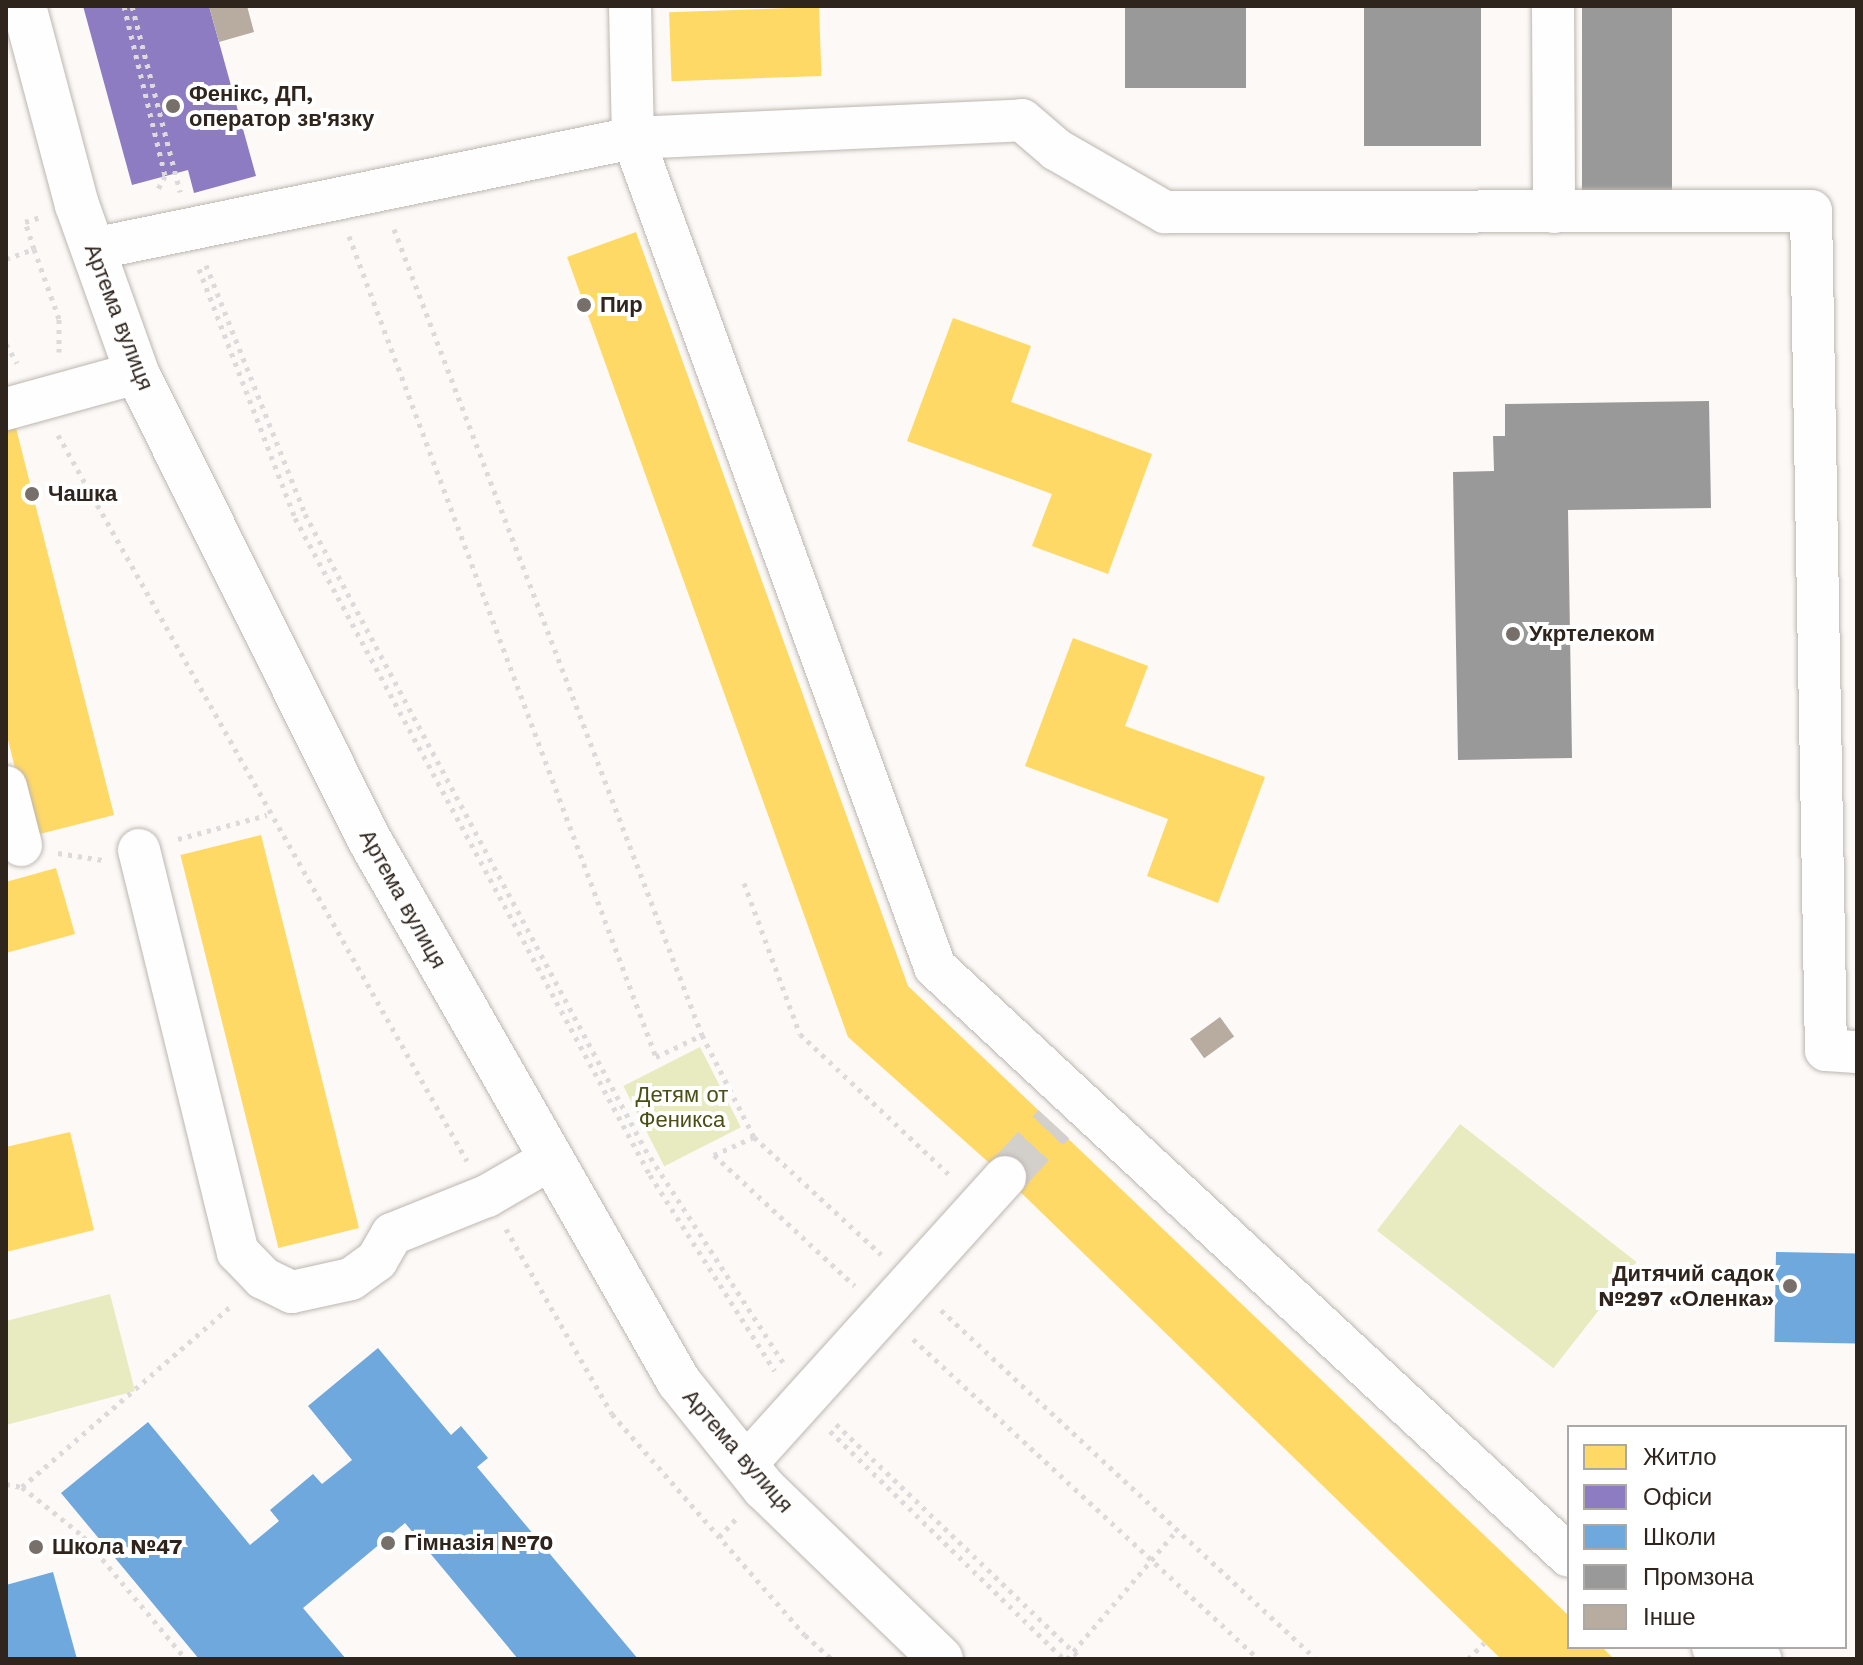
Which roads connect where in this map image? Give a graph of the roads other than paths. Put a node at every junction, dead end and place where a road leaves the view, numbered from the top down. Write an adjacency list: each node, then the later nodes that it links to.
1 (630, 6): 4 (lane)
2 (1553, 6): 5 (lane)
3 (22, 18): 6 (main road, Артема вулиця)
4 (633, 138): 5 (lane); 6 (lane); 16 (lane)
5 (1554, 212): 12 (lane)
6 (93, 249): 7 (main road, Артема вулиця)
7 (137, 373): 8 (lane); 13 (main road, Артема вулиця)
8 (24, 396)
9 (6, 787): 10 (lane)
10 (21, 845)
11 (139, 850): 13 (lane)
12 (1857, 1052)
13 (549, 1160): 15 (main road, Артема вулиця)
14 (994, 1191): 15 (lane)
15 (745, 1465): 18 (main road, Артема вулиця)
16 (1567, 1554)
17 (1721, 1649): 19 (lane)
18 (941, 1659)
19 (1760, 1659)

